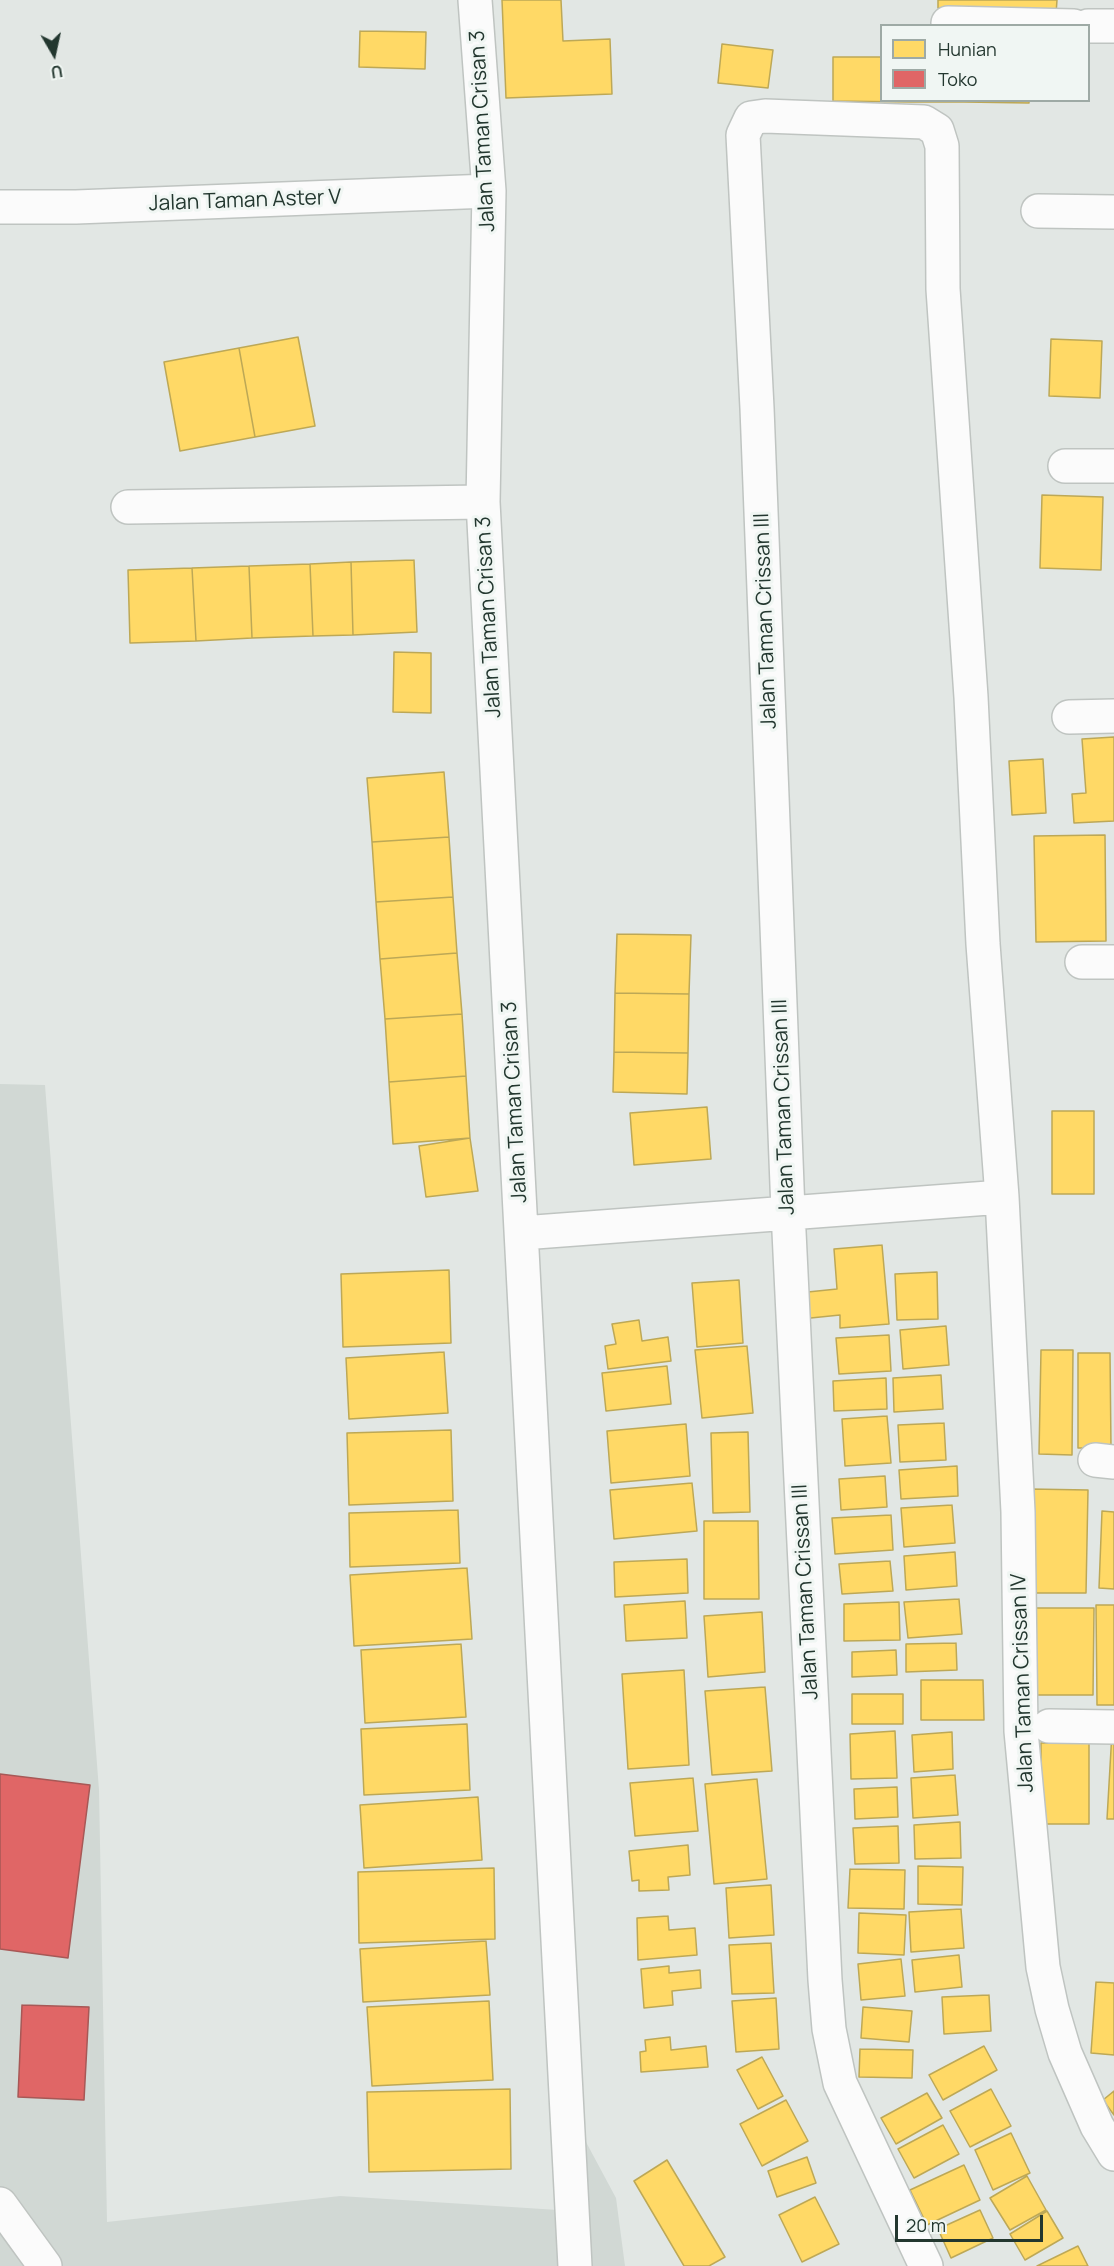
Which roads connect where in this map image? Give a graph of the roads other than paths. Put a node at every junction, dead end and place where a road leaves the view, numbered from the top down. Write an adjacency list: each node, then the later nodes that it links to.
1 (475, 0): 7 (street, Jalan Taman Crisan 3)
2 (948, 23): 3 (street)
3 (990, 24)
4 (1090, 26): 5 (street)
5 (1114, 26)
6 (938, 130): 19 (street, Jalan Taman Crissan IV); 20 (street, Jalan Taman Crissan III)
7 (489, 191): 8 (street, Jalan Taman Aster V); 13 (street, Jalan Taman Crisan 3)
8 (0, 207)
9 (1038, 211): 10 (street)
10 (1114, 212)
11 (1065, 466): 12 (street)
12 (1114, 466)
13 (483, 502): 14 (street); 21 (street, Jalan Taman Crisan 3)
14 (128, 507)
15 (1114, 716): 16 (street)
16 (1069, 717)
17 (1082, 962): 18 (street)
18 (1114, 962)
19 (1002, 1197): 20 (street); 24 (street, Jalan Taman Crissan IV)
20 (788, 1211): 21 (street); 28 (street, Jalan Taman Crissan III)
21 (522, 1233): 27 (street, Jalan Taman Crisan 3)
22 (1049, 1726): 23 (street)
23 (1114, 1727)
24 (1114, 2154)
25 (0, 2204): 26 (street)
26 (45, 2266)
27 (575, 2266)
28 (926, 2266)

